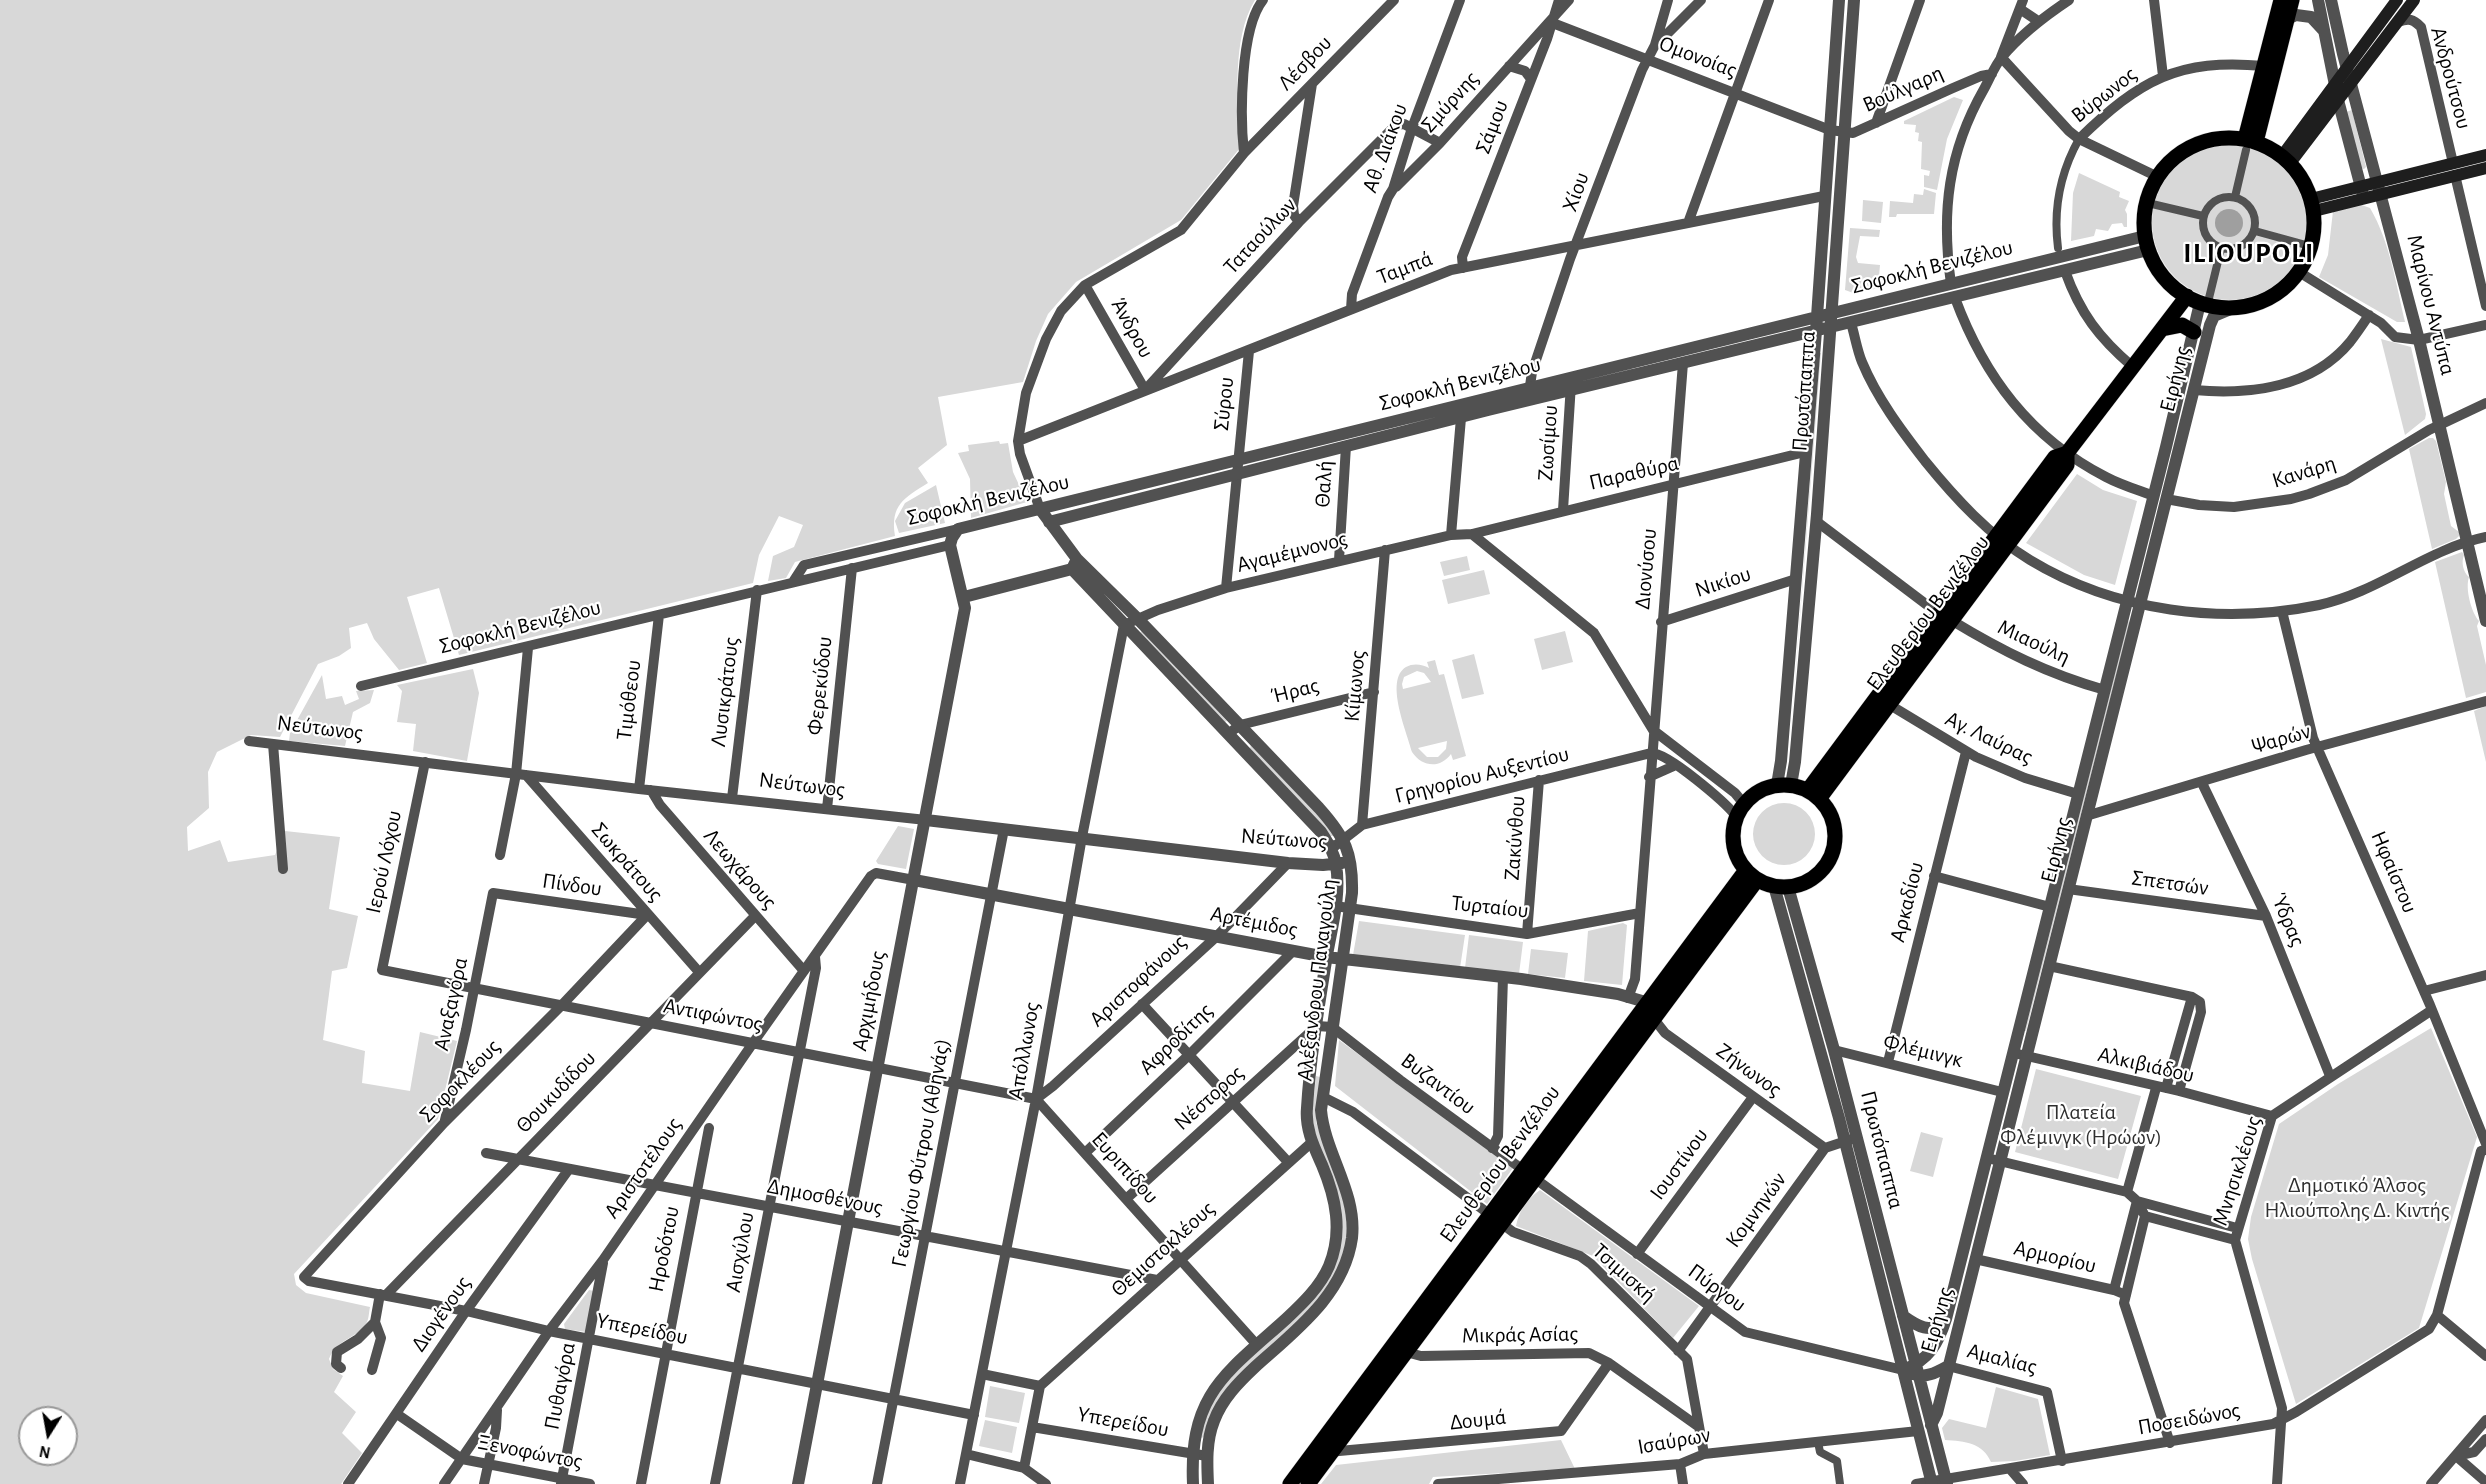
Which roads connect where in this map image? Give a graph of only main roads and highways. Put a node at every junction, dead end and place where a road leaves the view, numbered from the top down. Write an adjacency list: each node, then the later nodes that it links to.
1 (2281, 0): 5 (main road)
2 (2292, 0): 5 (main road)
3 (2397, 0): 7 (main road)
4 (2414, 0): 7 (main road)
5 (2249, 144): 7 (main road); 11 (main road)
6 (2486, 155): 9 (main road)
7 (2286, 160): 10 (main road)
8 (2486, 168): 9 (main road)
9 (2454, 169): 10 (main road)
10 (2312, 205): 11 (main road)
11 (2199, 299): 12 (main road, Ελευθερίου Βενιζέλου)
12 (2162, 330): 13 (main road); 14 (main road, Ελευθερίου Βενιζέλου)
13 (2194, 332)
14 (1814, 795): 15 (main road); 15 (main road)
15 (1751, 875): 16 (main road, Ελευθερίου Βενιζέλου)
16 (1324, 1450): 17 (main road, Ελευθερίου Βενιζέλου); 18 (main road, Ελευθερίου Βενιζέλου)
17 (1290, 1484)
18 (1308, 1484)

